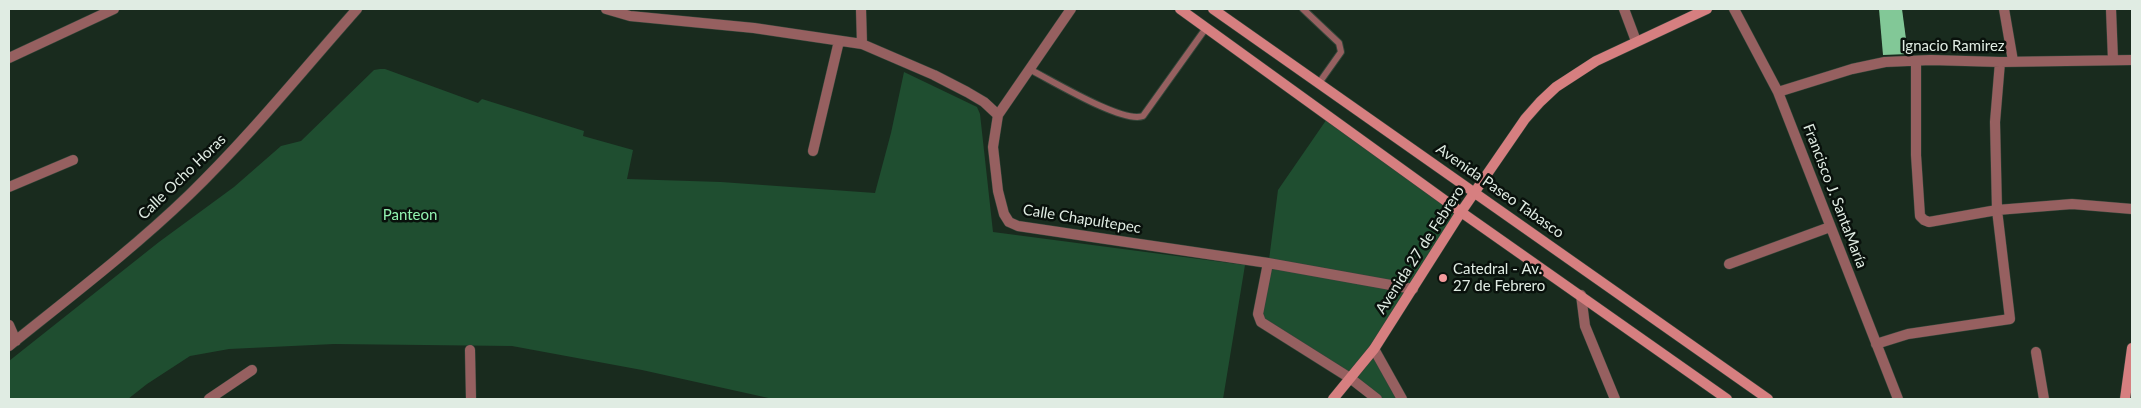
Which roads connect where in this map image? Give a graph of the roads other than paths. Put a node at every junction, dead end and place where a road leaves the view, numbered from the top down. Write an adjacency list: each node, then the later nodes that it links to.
1 (114, 9): 19 (street)
2 (358, 9): 42 (street, Calle Ocho Horas)
3 (606, 9): 14 (street)
4 (861, 9): 18 (street)
5 (1071, 9): 25 (street, Calle Chapultepec)
6 (1180, 9): 15 (main road)
7 (1213, 9): 26 (main road, Avenida Paseo Tabasco)
8 (1303, 9): 26 (lane)
9 (1624, 9): 17 (street)
10 (1707, 9): 17 (main road, Avenida 27 de Febrero)
11 (1734, 9): 27 (street, Francisco J. SantaMaría)
12 (2004, 9): 23 (street)
13 (2111, 9): 21 (street)
14 (623, 12): 16 (street)
15 (1206, 28): 25 (lane); 35 (main road)
16 (839, 41): 18 (street); 29 (street)
17 (1636, 41): 32 (main road, Avenida 27 de Febrero)
18 (862, 44): 28 (street)
19 (9, 58)
20 (1916, 60): 24 (street, Ignacio Ramirez); 27 (street, Ignacio Ramirez); 34 (street)
21 (2113, 60): 22 (street, Ignacio Ramirez); 23 (street, Ignacio Ramirez)
22 (2132, 60)
23 (2013, 61): 24 (street, Ignacio Ramirez)
24 (2000, 62): 34 (street)
25 (1030, 68): 28 (street, Calle Chapultepec)
26 (1319, 83): 32 (main road, Avenida Paseo Tabasco)
27 (1778, 92): 36 (street, Francisco J. SantaMaría)
28 (998, 115): 37 (street, Calle Chapultepec)
29 (813, 151)
30 (73, 160): 31 (street)
31 (9, 187)
32 (1475, 192): 35 (main road, Avenida 27 de Febrero); 57 (main road, Avenida Paseo Tabasco)
33 (2132, 209): 34 (street)
34 (1997, 210): 43 (street)
35 (1461, 212): 39 (main road, Avenida 27 de Febrero); 40 (main road)
36 (1830, 227): 38 (street); 43 (street, Francisco J. SantaMaría)
37 (1268, 263): 39 (street, Calle Chapultepec); 49 (street)
38 (1729, 264)
39 (1413, 289): 45 (main road, Avenida 27 de Febrero)
40 (1581, 295): 55 (street); 56 (main road)
41 (9, 325): 42 (street)
42 (12, 343)
43 (1876, 344): 58 (street, Francisco J. SantaMaría)
44 (2132, 348): 60 (main road)
45 (1374, 349): 49 (main road, Avenida 27 de Febrero); 54 (street)
46 (470, 350): 51 (street)
47 (2036, 352): 59 (street)
48 (252, 370): 50 (street)
49 (1350, 378): 52 (main road, Avenida 27 de Febrero); 53 (street)
50 (209, 399)
51 (471, 399)
52 (1333, 399)
53 (1377, 399)
54 (1402, 399)
55 (1615, 399)
56 (1727, 399)
57 (1768, 399)
58 (1898, 399)
59 (2044, 399)
60 (2125, 399)

